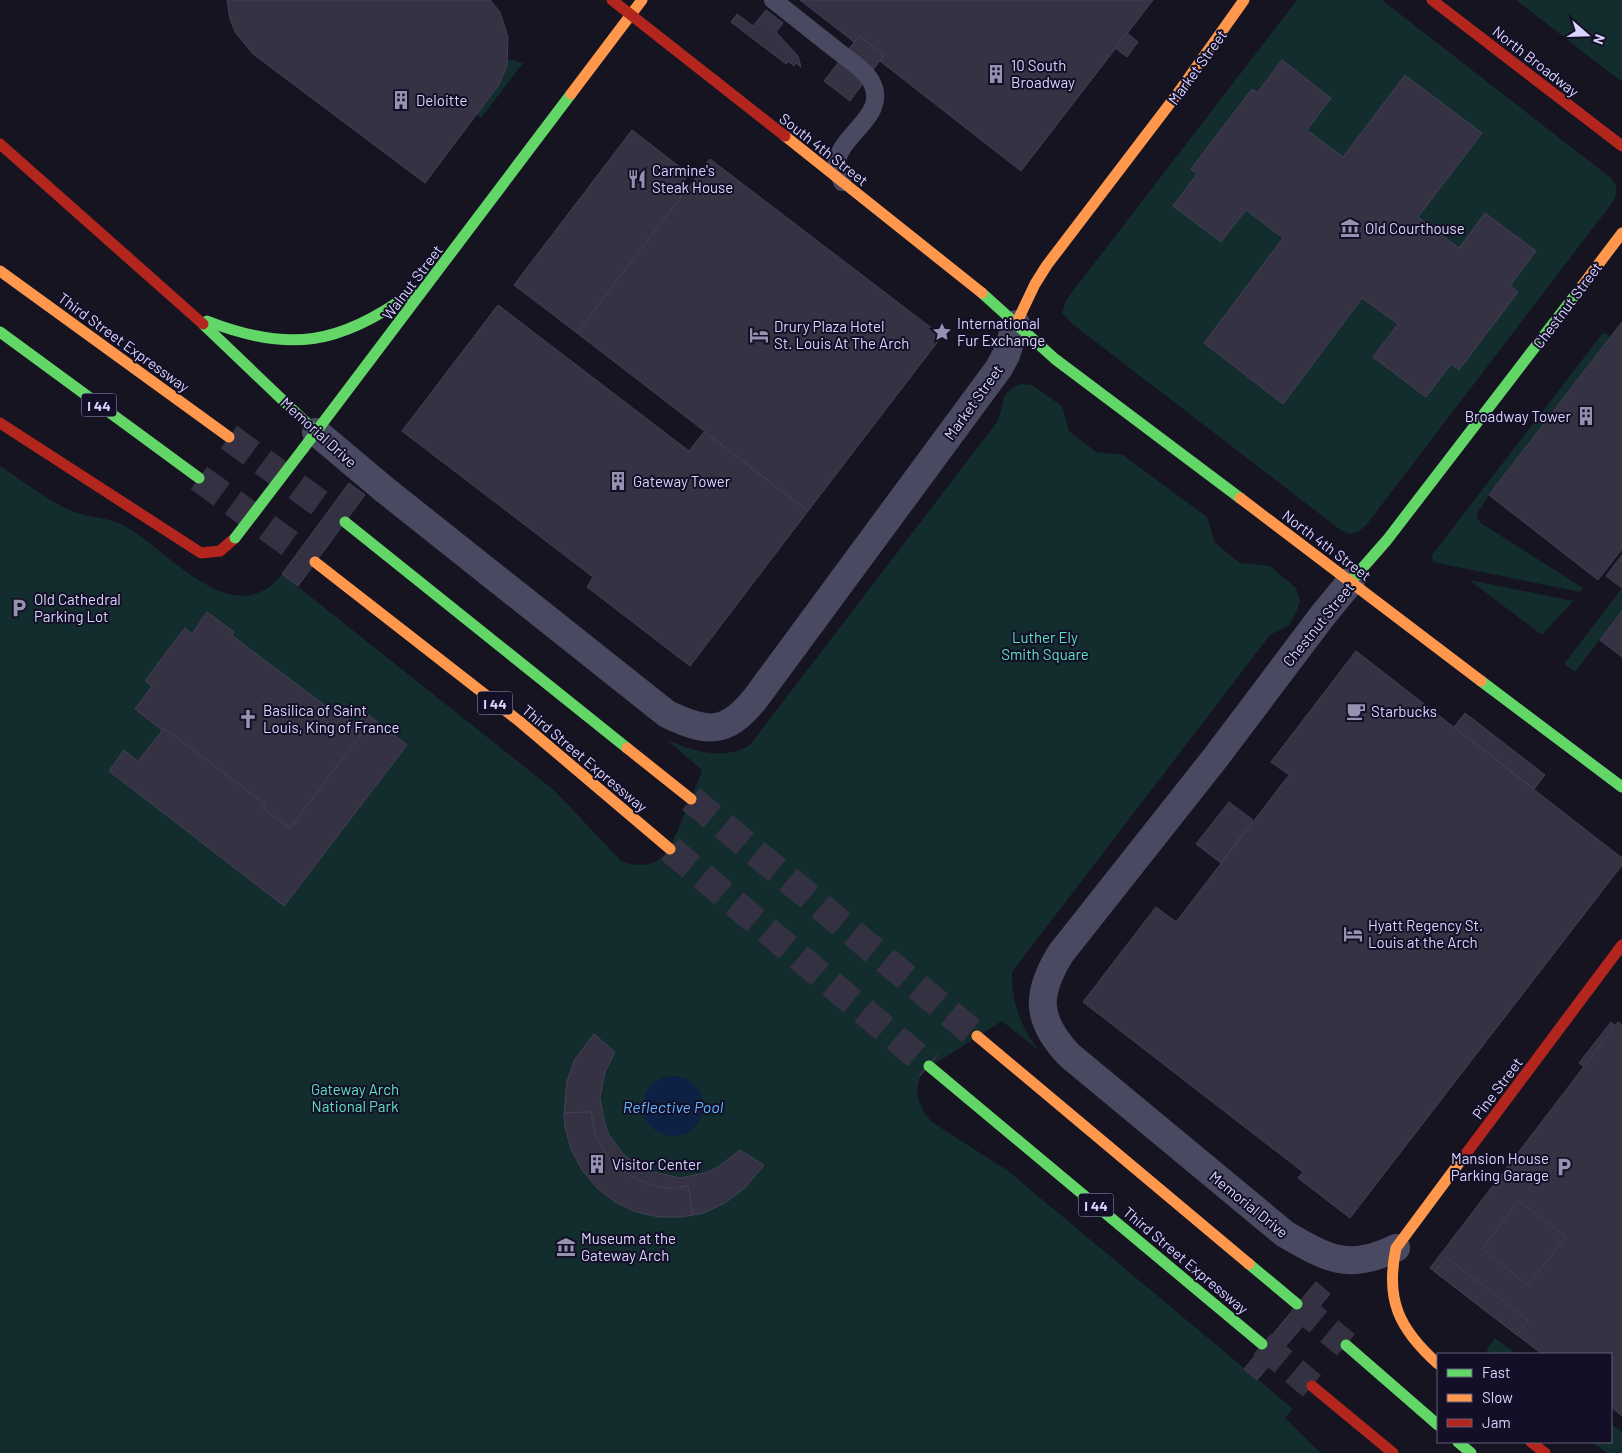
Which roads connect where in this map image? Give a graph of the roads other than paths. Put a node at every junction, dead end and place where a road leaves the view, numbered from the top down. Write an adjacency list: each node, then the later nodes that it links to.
1 (612, 0): 6 (main road, South 4th Street)
2 (642, 0): 6 (main road, Walnut Street)
3 (773, 0): 9 (lane)
4 (1244, 0): 14 (main road, Market Street)
5 (1432, 0): 8 (main road, North Broadway)
6 (631, 14): 9 (main road, South 4th Street); 12 (main road, Walnut Street)
7 (0, 144): 13 (main road, Memorial Drive)
8 (1622, 146)
9 (842, 182): 14 (main road, South 4th Street)
10 (1622, 233): 22 (main road, Chestnut Street)
11 (0, 271): 17 (main road, Third Street Expressway)
12 (438, 271): 13 (main road); 18 (main road, Walnut Street)
13 (195, 316): 18 (main road, Memorial Drive)
14 (1016, 324): 22 (main road, North 4th Street); 23 (street, Market Street)
15 (0, 332): 19 (main road, I 44)
16 (0, 423): 18 (main road, Walnut Street, bridge)
17 (230, 437)
18 (310, 440): 23 (street, Memorial Drive)
19 (199, 478)
20 (345, 522): 25 (main road)
21 (315, 562): 26 (main road, Third Street Expressway / I 44)
22 (1352, 581): 24 (main road, North 4th Street); 28 (street, Chestnut Street)
23 (653, 704)
24 (1622, 787)
25 (691, 799)
26 (670, 849)
27 (1622, 945): 31 (main road, Pine Street)
28 (1042, 996): 31 (street, Memorial Drive)
29 (976, 1036): 32 (main road)
30 (929, 1066): 33 (main road, Third Street Expressway / I 44)
31 (1396, 1248): 35 (main road)
32 (1297, 1304)
33 (1262, 1344)
34 (1346, 1345): 37 (main road)
35 (1437, 1363)
36 (1312, 1386): 40 (main road)
37 (1437, 1424)
38 (1459, 1443): 41 (main road)
39 (1532, 1443): 42 (main road)
40 (1393, 1453)
41 (1471, 1453)
42 (1545, 1453)

